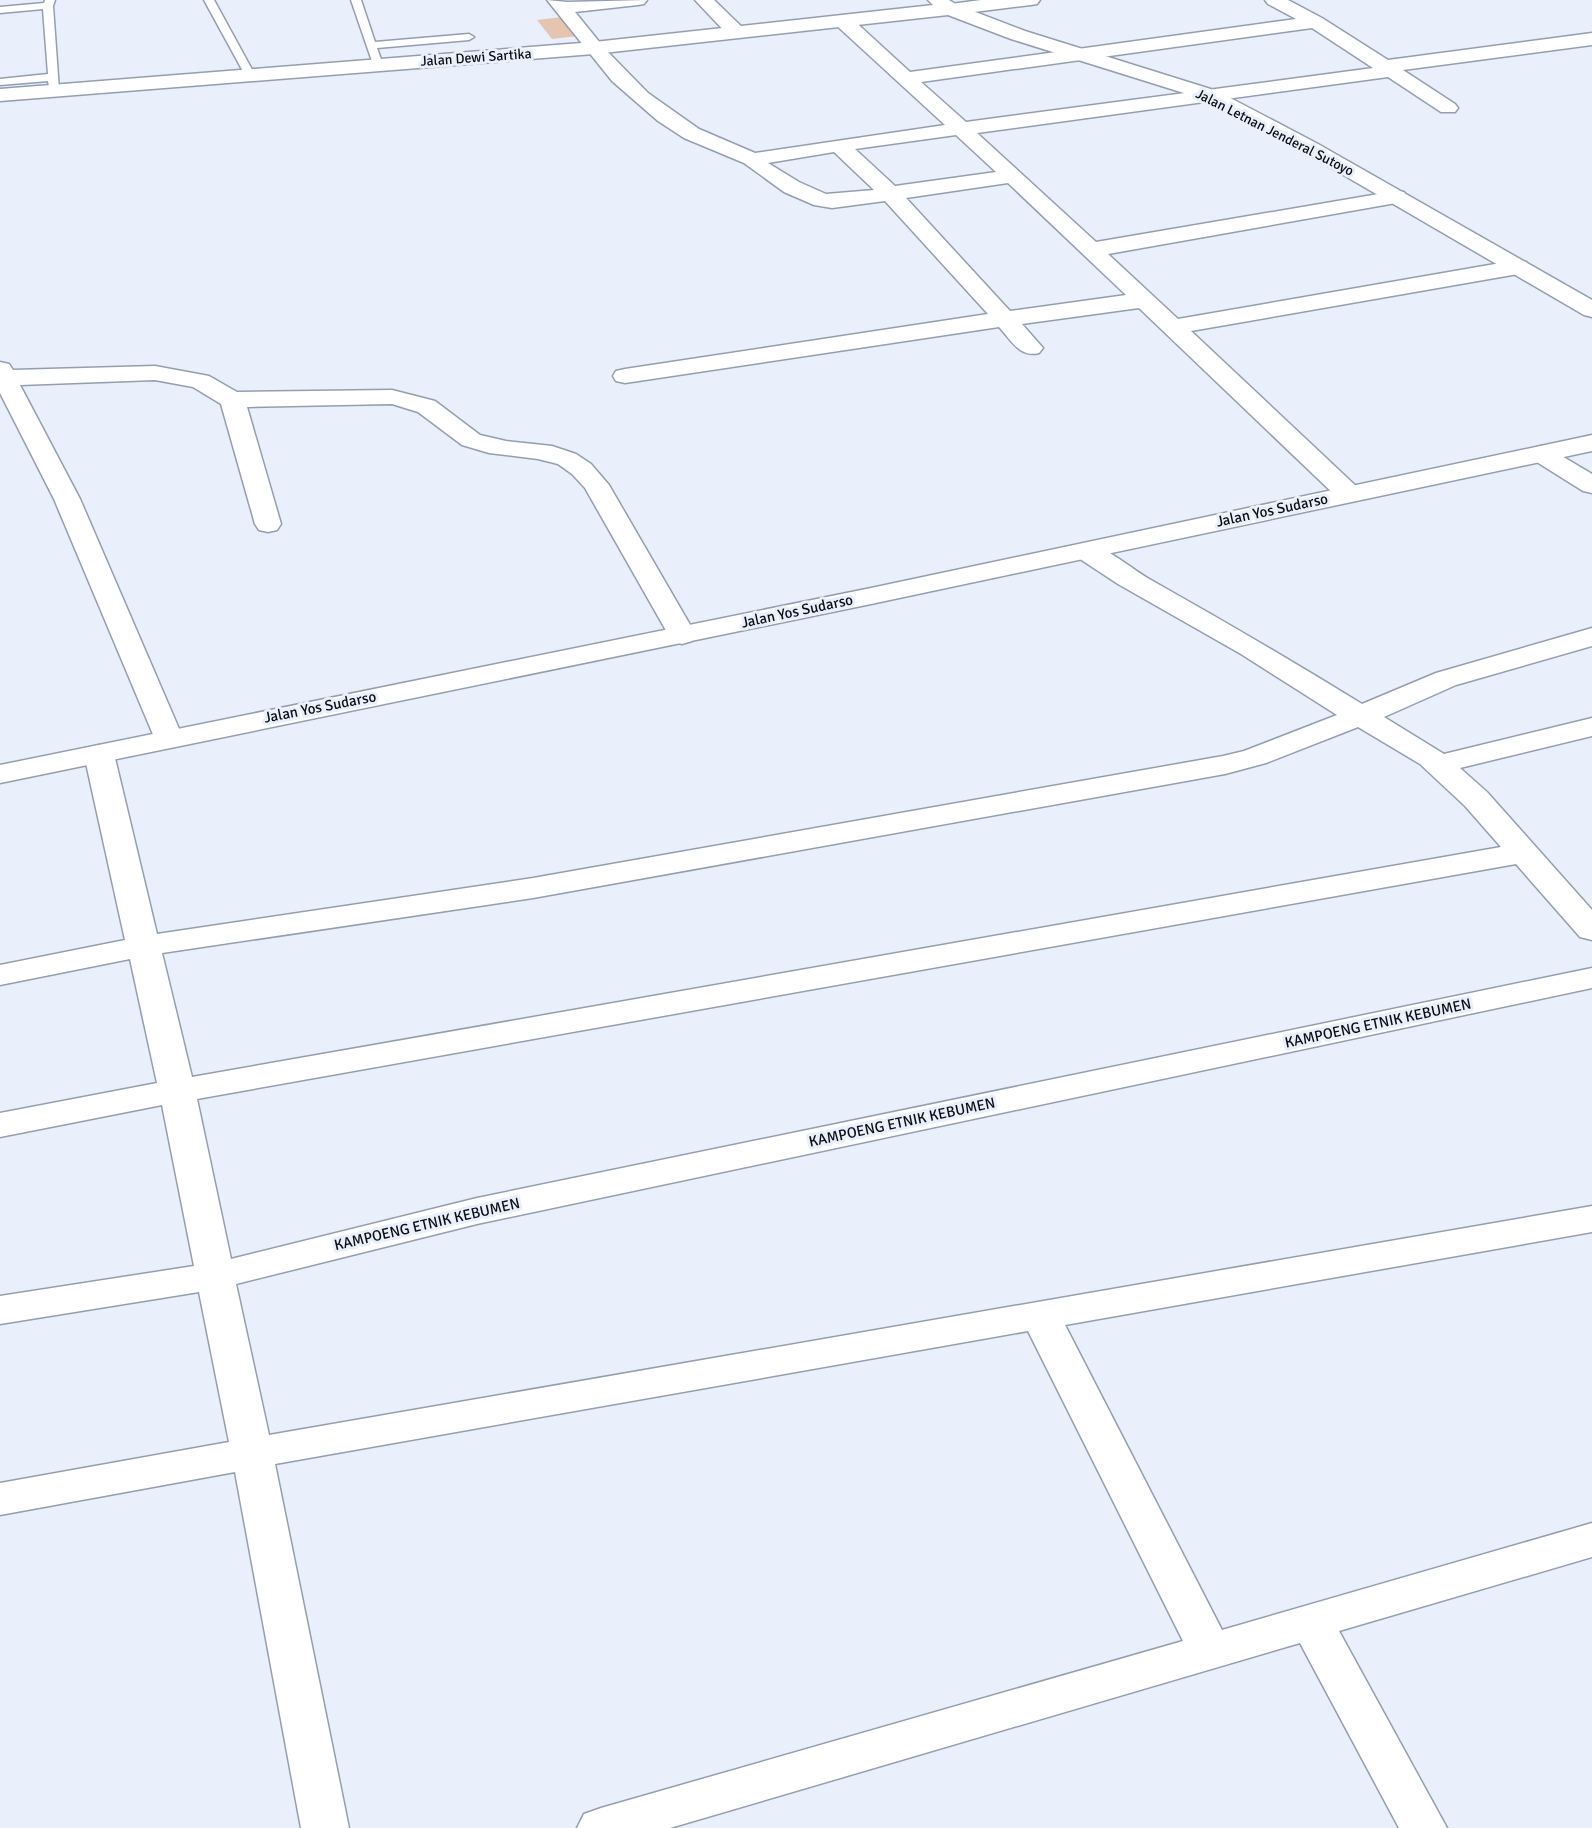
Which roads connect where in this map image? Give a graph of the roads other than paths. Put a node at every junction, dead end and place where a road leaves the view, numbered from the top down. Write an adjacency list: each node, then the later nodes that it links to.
1 (210, 0): 23 (lane)
2 (356, 0): 17 (lane)
3 (638, 0): 8 (street)
4 (704, 0): 13 (street)
5 (1031, 0): 9 (street, Jalan Dewi Sartika)
6 (1274, 0): 12 (street)
7 (49, 3): 10 (lane); 26 (lane)
8 (559, 4): 18 (street)
9 (943, 4): 11 (street, Jalan Dewi Sartika); 19 (street, Jalan Letnan Jenderal Sutoyo)
10 (0, 10)
11 (843, 21): 13 (street, Jalan Dewi Sartika); 24 (street)
12 (1315, 22): 19 (street); 22 (street)
13 (737, 33): 18 (street, Jalan Dewi Sartika)
14 (469, 38): 17 (lane)
15 (1592, 39): 16 (street)
16 (1567, 42): 20 (street); 22 (street)
17 (371, 45): 21 (lane)
18 (594, 48): 21 (street, Jalan Dewi Sartika); 32 (street)
19 (1077, 55): 24 (street); 28 (street, Jalan Letnan Jenderal Sutoyo)
20 (1592, 57)
21 (378, 65): 23 (street, Jalan Dewi Sartika)
22 (1389, 69): 28 (street); 29 (street)
23 (250, 75): 26 (street, Jalan Dewi Sartika)
24 (907, 78): 30 (street)
25 (0, 82): 26 (lane)
26 (54, 84): 27 (street, Jalan Dewi Sartika)
27 (0, 95)
28 (1210, 95): 30 (street); 35 (street, Jalan Letnan Jenderal Sutoyo)
29 (1448, 108)
30 (962, 129): 31 (street); 33 (street)
31 (840, 145): 32 (street); 34 (street)
32 (754, 160): 34 (street)
33 (1013, 176): 34 (street); 36 (street)
34 (891, 194): 40 (street)
35 (1396, 197): 36 (street); 37 (street, Jalan Letnan Jenderal Sutoyo)
36 (1091, 250): 38 (street)
37 (1518, 267): 39 (street, Jalan Letnan Jenderal Sutoyo); 41 (street)
38 (1144, 300): 40 (street); 41 (street)
39 (1592, 310)
40 (1004, 319): 42 (street); 44 (street)
41 (1173, 327): 49 (street)
42 (1031, 348)
43 (3, 374): 45 (street); 56 (street)
44 (625, 376)
45 (232, 400): 50 (street); 52 (street)
46 (1592, 443): 47 (street, Jalan Yos Sudarso)
47 (1541, 454): 48 (street); 49 (street, Jalan Yos Sudarso)
48 (1592, 485)
49 (1348, 493): 51 (street, Jalan Yos Sudarso)
50 (268, 524)
51 (1087, 551): 52 (street, Jalan Yos Sudarso); 54 (street)
52 (682, 635): 56 (street, Jalan Yos Sudarso)
53 (1592, 637): 54 (street)
54 (1360, 716): 58 (street); 62 (street)
55 (1592, 727): 58 (street)
56 (168, 738): 57 (street, Jalan Yos Sudarso)
57 (99, 754): 59 (street, Jalan Yos Sudarso); 62 (street)
58 (1440, 764): 60 (street)
59 (0, 774)
60 (1523, 853): 61 (street); 65 (street)
61 (1592, 930)
62 (143, 946): 63 (street); 65 (street)
63 (0, 975)
64 (1592, 978): 68 (street, KAMPOENG ETNIK KEBUMEN)
65 (177, 1091): 66 (street); 68 (street)
66 (0, 1125)
67 (1592, 1219): 70 (street)
68 (215, 1276): 69 (street, KAMPOENG ETNIK KEBUMEN); 71 (street)
69 (0, 1310)
70 (1040, 1315): 71 (street); 75 (street)
71 (252, 1453): 72 (street); 76 (street)
72 (0, 1499)
73 (1592, 1540): 74 (street)
74 (1311, 1622): 75 (street); 78 (street)
75 (1210, 1651): 77 (street)
76 (325, 1828)
77 (602, 1828)
78 (1424, 1828)

